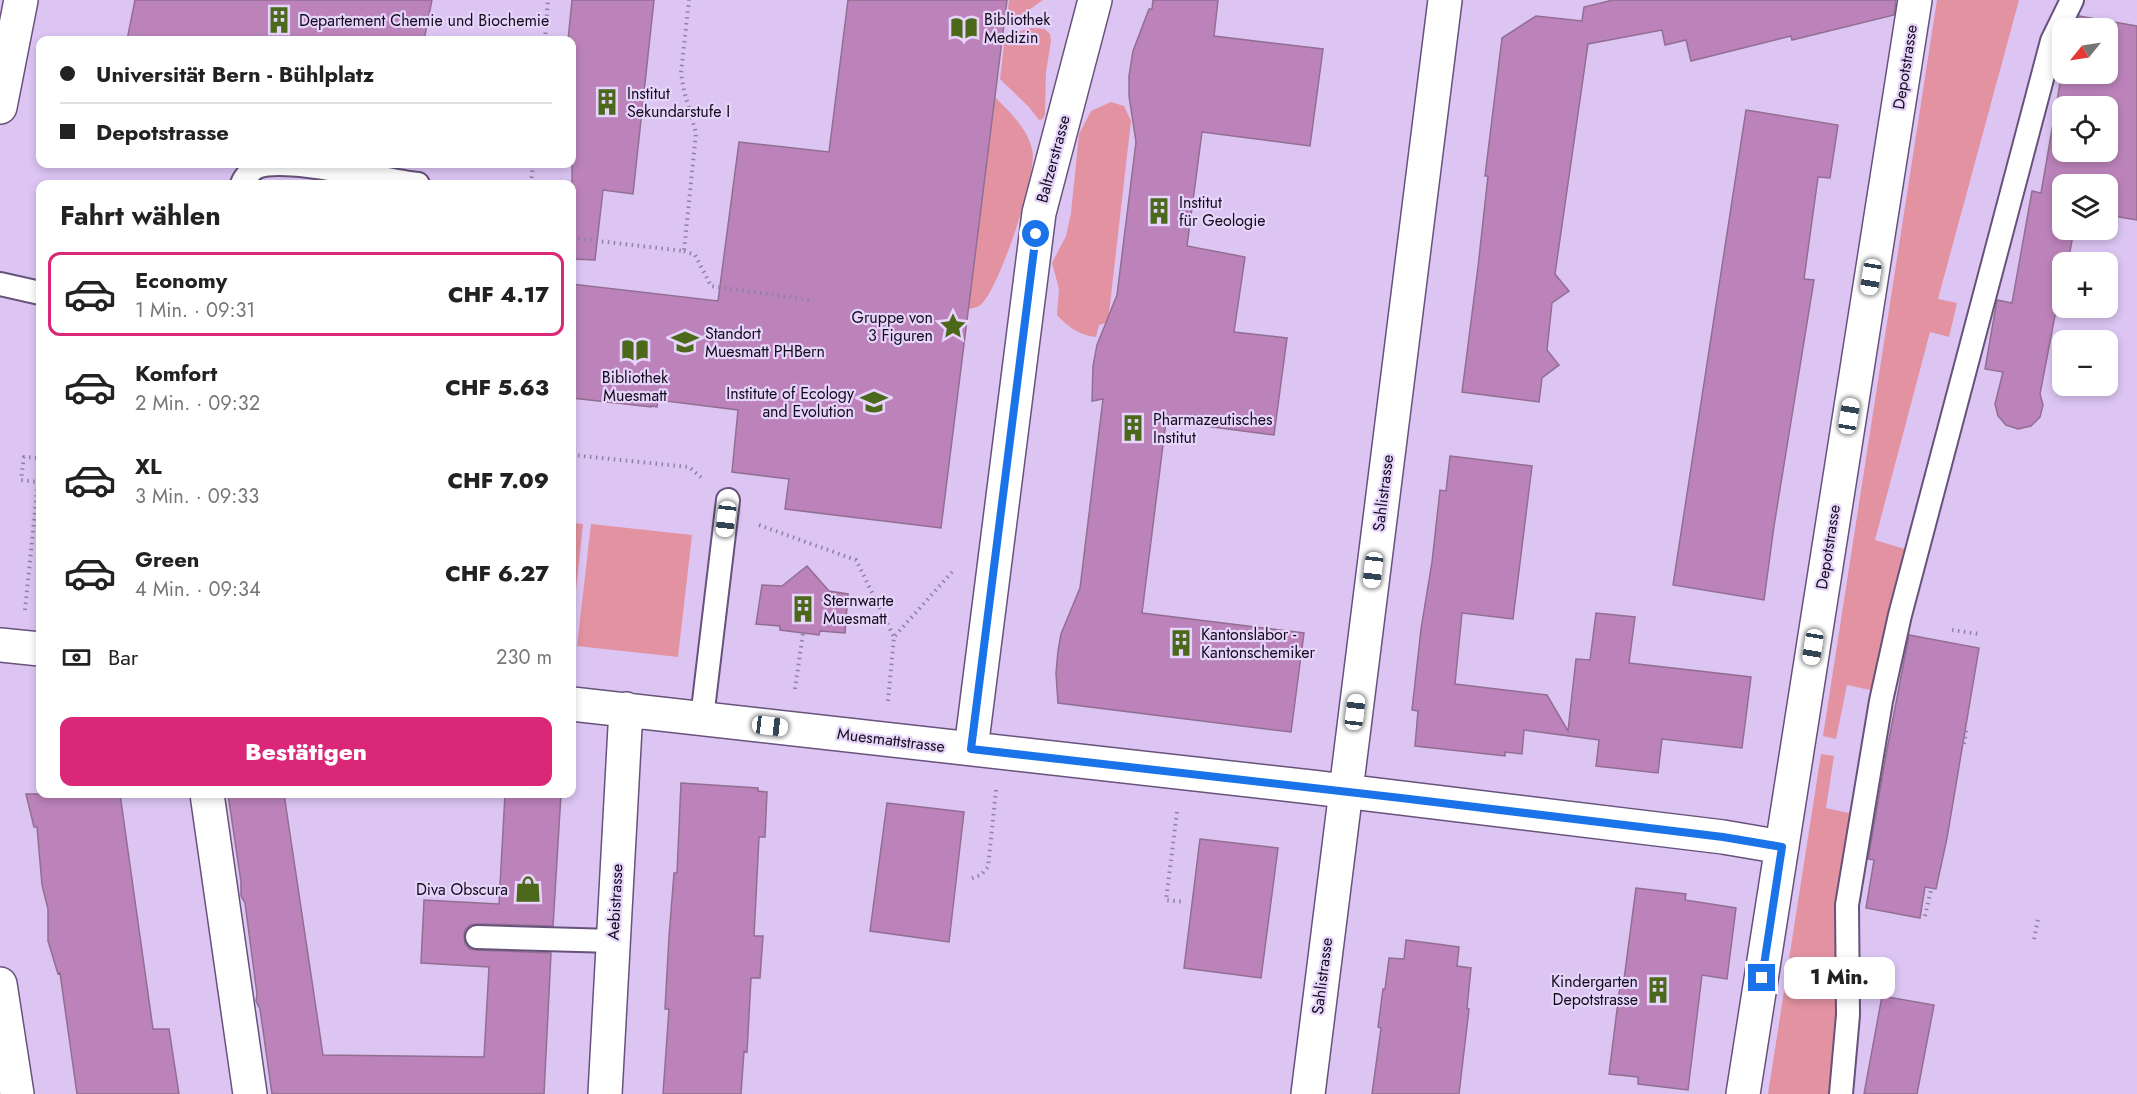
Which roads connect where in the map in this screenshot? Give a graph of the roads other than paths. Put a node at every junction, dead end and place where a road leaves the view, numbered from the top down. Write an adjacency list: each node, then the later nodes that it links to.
1 (21, 0): 6 (street)
2 (1095, 0): 19 (street, Baltzerstrasse)
3 (1445, 0): 20 (street, Sahlistrasse)
4 (1915, 0): 22 (street, Depotstrasse)
5 (2072, 0): 31 (lane)
6 (0, 107)
7 (255, 168): 9 (lane)
8 (313, 168): 10 (lane)
9 (243, 180)
10 (392, 180)
11 (0, 284): 12 (lane)
12 (36, 292)
13 (727, 510): 18 (lane)
14 (0, 645): 15 (street)
15 (36, 649)
16 (576, 704): 17 (street, Muesmattstrasse)
17 (626, 710): 18 (street, Muesmattstrasse); 24 (street, Aebistrasse)
18 (702, 718): 19 (street, Muesmattstrasse)
19 (971, 749): 20 (street, Muesmattstrasse)
20 (1345, 791): 22 (street, Muesmattstrasse); 29 (street, Sahlistrasse)
21 (208, 798): 27 (street)
22 (1782, 847): 30 (street, Depotstrasse)
23 (477, 937): 24 (lane)
24 (613, 941): 28 (street, Aebistrasse)
25 (0, 984): 26 (street)
26 (17, 1094)
27 (250, 1094)
28 (605, 1094)
29 (1308, 1094)
30 (1743, 1094)
31 (1841, 1094)

